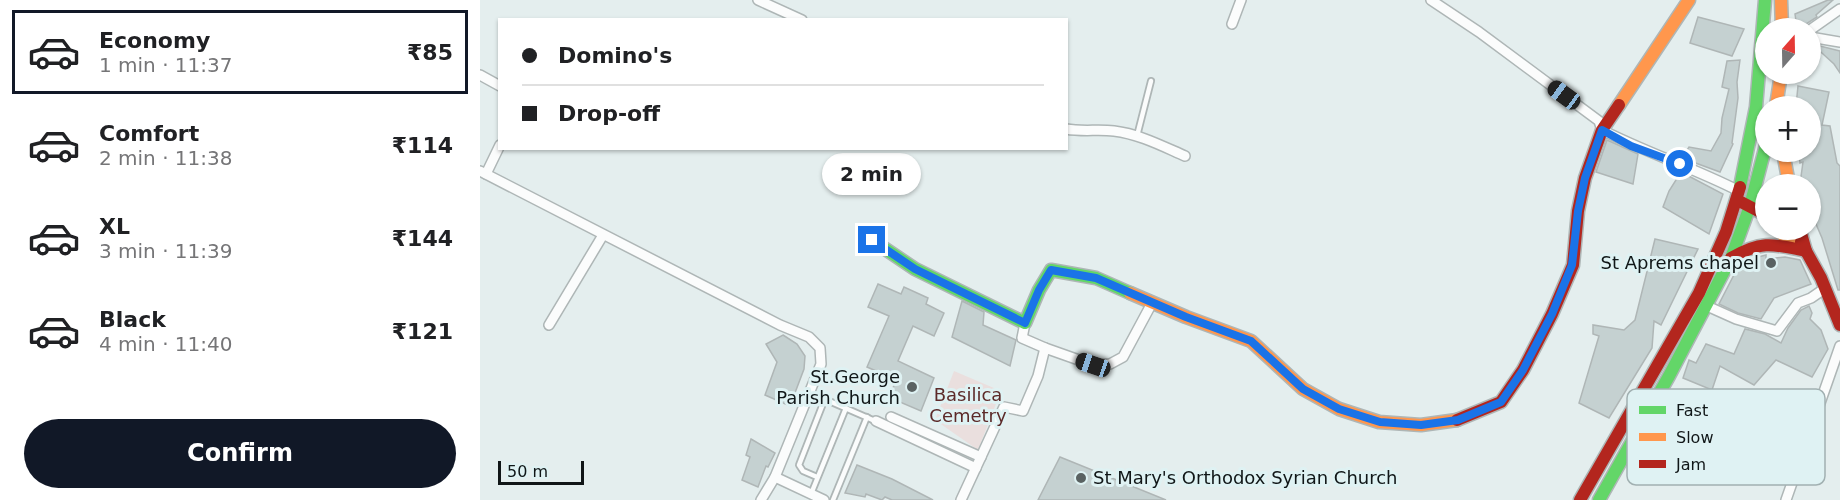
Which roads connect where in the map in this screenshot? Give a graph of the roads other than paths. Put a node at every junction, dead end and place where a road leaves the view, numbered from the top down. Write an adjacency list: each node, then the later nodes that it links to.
1 (758, 0): 8 (street)
2 (1241, 0): 11 (street)
3 (1431, 0): 18 (street)
4 (1689, 0): 18 (main road)
5 (1765, 0): 24 (main road)
6 (1781, 0): 9 (main road)
7 (1840, 9): 10 (street)
8 (798, 18)
9 (1782, 18)
10 (1821, 22)
11 (1232, 24)
12 (1821, 39): 13 (street)
13 (1840, 42)
14 (480, 75): 16 (street)
15 (1151, 81): 19 (lane)
16 (498, 85)
17 (1068, 129): 19 (street)
18 (1602, 130): 24 (street); 36 (main road)
19 (1137, 136): 21 (street)
20 (498, 149): 23 (street)
21 (1185, 156)
22 (1762, 162): 25 (main road)
23 (483, 173): 28 (street)
24 (1738, 195): 25 (main road); 43 (main road)
25 (1752, 202): 26 (main road); 27 (main road); 34 (main road)
26 (1755, 202)
27 (1755, 205)
28 (603, 235): 39 (street); 53 (street)
29 (872, 240): 38 (main road)
30 (1789, 240): 33 (main road)
31 (1800, 240): 33 (main road)
32 (1803, 240): 33 (main road)
33 (1806, 251): 34 (main road); 35 (main road)
34 (1731, 258): 37 (main road)
35 (1824, 289): 37 (street); 40 (main road)
36 (1152, 303): 38 (main road); 42 (street)
37 (1707, 306): 44 (main road)
38 (1025, 323): 42 (street)
39 (549, 325)
40 (1840, 325)
41 (1840, 346): 45 (street)
42 (1045, 348): 51 (street)
43 (1644, 389)
44 (1662, 389)
45 (1824, 389)
46 (846, 408): 48 (lane); 54 (lane); 54 (lane)
47 (891, 417): 51 (street)
48 (871, 419): 52 (street); 59 (lane)
49 (1627, 419): 61 (main road)
50 (1627, 451): 62 (main road)
51 (981, 458): 52 (street)
52 (976, 468): 60 (street)
53 (775, 477): 56 (street); 57 (street)
54 (817, 477): 56 (lane)
55 (1791, 485): 63 (street)
56 (811, 494): 58 (street)
57 (761, 500)
58 (824, 500)
59 (834, 500)
60 (961, 500)
61 (1580, 500)
62 (1599, 500)
63 (1786, 500)

